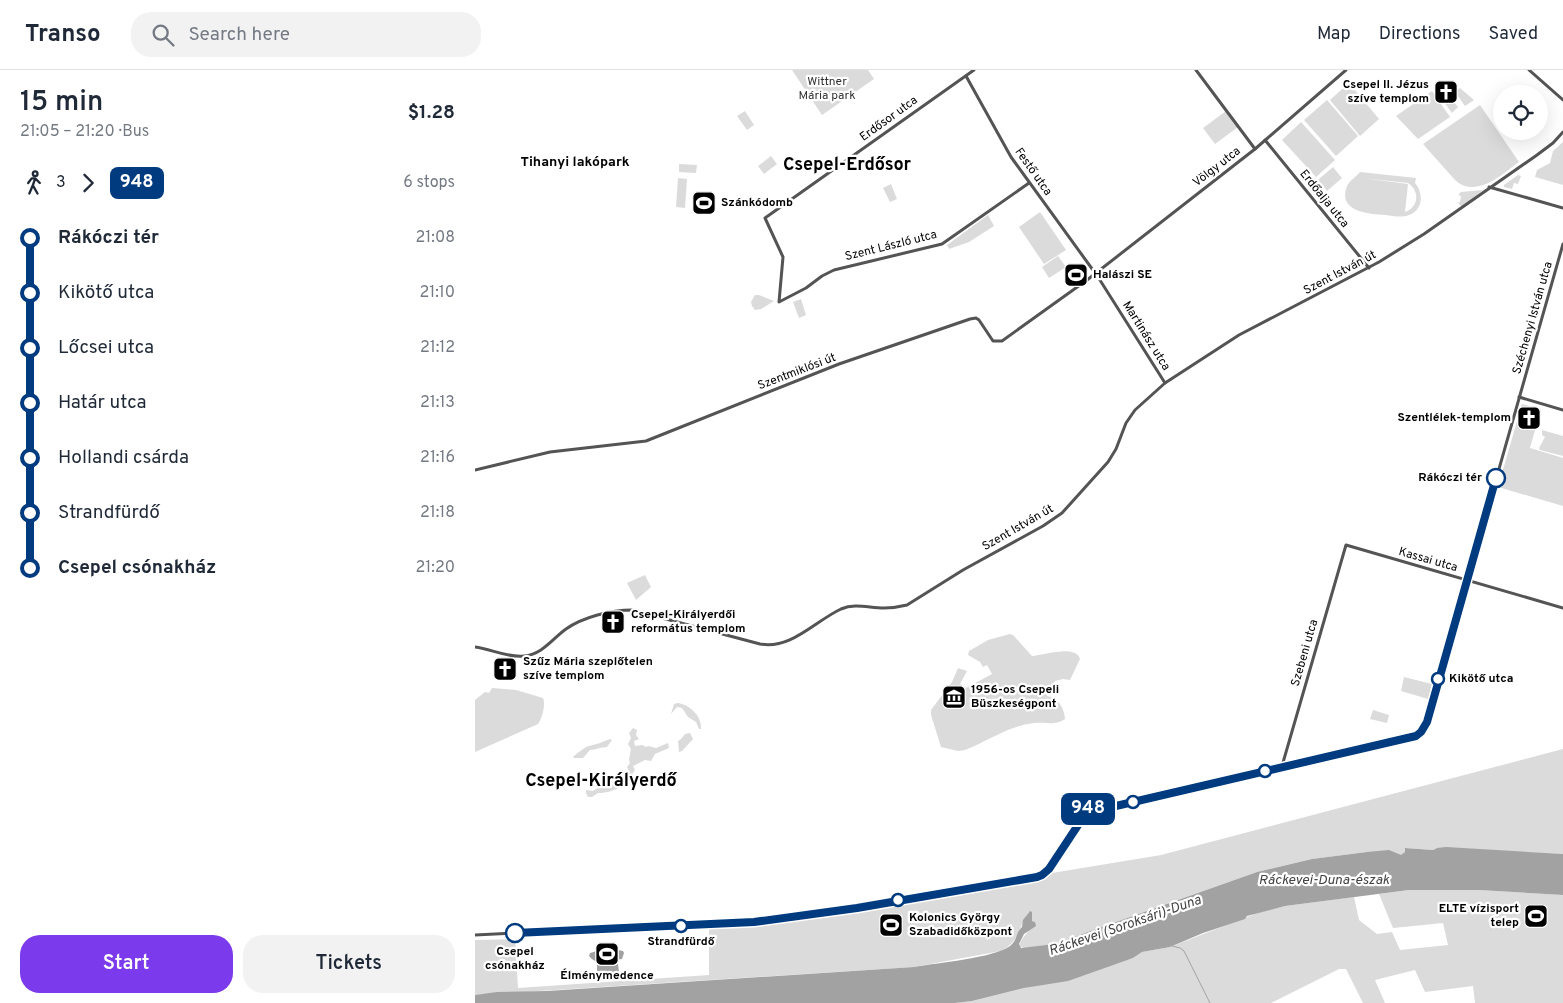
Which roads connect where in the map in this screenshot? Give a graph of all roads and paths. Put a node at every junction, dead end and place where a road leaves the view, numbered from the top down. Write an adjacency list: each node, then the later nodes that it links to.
1 (974, 70): 5 (street, Erdősor utca)
2 (1196, 70): 9 (street)
3 (1346, 70): 8 (street, Völgy utca)
4 (1529, 70): 6 (street)
5 (966, 76): 11 (street, Festő utca); 18 (street, Erdősor utca)
6 (1563, 100)
7 (1563, 132): 10 (street, Szent István út)
8 (1265, 140): 9 (street, Völgy utca); 16 (street, Erdőalja utca)
9 (1255, 149): 17 (street, Völgy utca)
10 (1503, 178): 12 (street, Szent István út); 13 (street)
11 (1029, 183): 17 (street, Festő utca); 19 (street, Szent László utca)
12 (1489, 187): 13 (street); 16 (street, Szent István út)
13 (1506, 191): 14 (street)
14 (1563, 208)
15 (1563, 244): 21 (street, Széchenyi István utca)
16 (1369, 268): 20 (street, Szent István út)
17 (1095, 273): 20 (street, Martinász utca); 23 (street, Szentmiklósi út)
18 (780, 288): 19 (street); 19 (street, Szent László utca)
19 (785, 299)
20 (1165, 384): 27 (street, Szent István út)
21 (1519, 397): 22 (street); 25 (street)
22 (1563, 410)
23 (475, 470)
24 (1346, 545): 25 (street, Kassai utca); 28 (street, Szebeni utca)
25 (1467, 580): 26 (street, Kassai utca); 28 (street)
26 (1563, 608)
27 (475, 648)
28 (1282, 766): 29 (street)
29 (1096, 809): 30 (street); 30 (street)
30 (1090, 810): 31 (street)
31 (475, 935)

